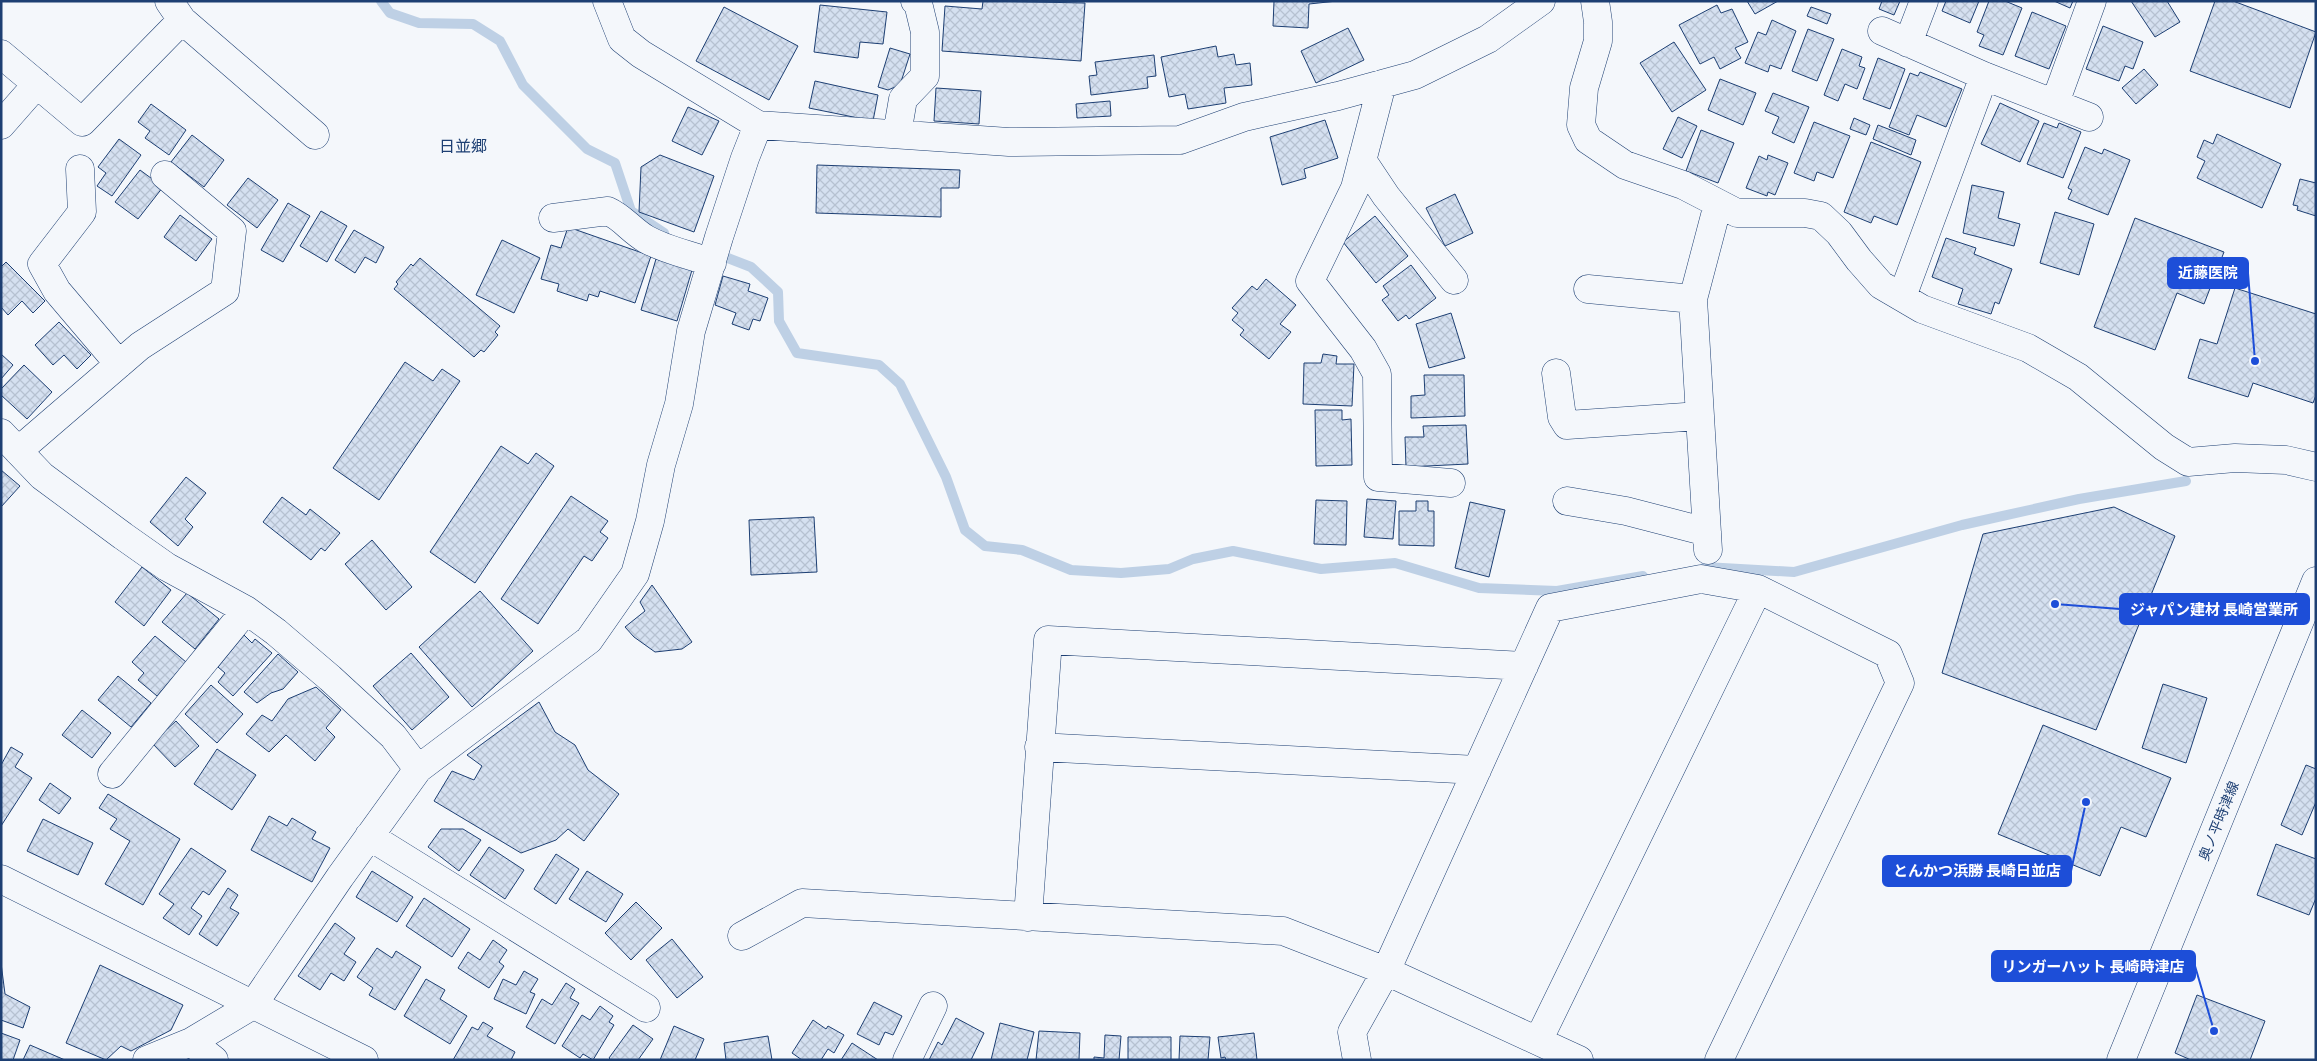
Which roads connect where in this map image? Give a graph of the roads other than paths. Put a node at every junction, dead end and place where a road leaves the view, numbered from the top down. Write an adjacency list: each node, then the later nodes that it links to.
1 (607, 1): 17 (street)
2 (915, 1): 18 (street)
3 (1541, 1): 13 (street)
4 (1595, 1): 23 (street)
5 (1924, 1): 9 (street)
6 (2092, 1): 14 (street)
7 (176, 11): 12 (street); 19 (street)
8 (1882, 31): 9 (street)
9 (1908, 43): 11 (street)
10 (1, 54): 12 (street)
11 (1984, 76): 14 (street); 28 (street)
12 (37, 84): 16 (street)
13 (1382, 84): 18 (street); 20 (street)
14 (2055, 103): 15 (street)
15 (2089, 117)
16 (1, 125)
17 (758, 126): 18 (street); 25 (street)
18 (897, 134)
19 (315, 135)
20 (1362, 160): 26 (street); 35 (street)
21 (80, 169): 30 (street)
22 (166, 175): 30 (street)
23 (1718, 204): 28 (street); 29 (street)
24 (553, 218): 25 (street)
25 (712, 263): 42 (street)
26 (1454, 280)
27 (1588, 289): 29 (street)
28 (1902, 297): 34 (street)
29 (1693, 299): 32 (street)
30 (118, 364): 33 (street)
31 (1556, 373): 32 (street)
32 (1700, 416): 36 (street)
33 (10, 442): 39 (street)
34 (2316, 467)
35 (1451, 483)
36 (1566, 500)
37 (2316, 581): 62 (street, 奥ノ平時津線)
38 (1758, 590): 40 (street); 53 (street); 61 (street)
39 (246, 610): 42 (street); 44 (street)
40 (1524, 666): 41 (street); 43 (street)
41 (1039, 747): 43 (street); 47 (street)
42 (418, 769): 45 (street)
43 (1477, 770): 49 (street)
44 (112, 774)
45 (369, 836): 50 (street); 52 (street)
46 (1, 879): 50 (street)
47 (1028, 917): 48 (street); 49 (street)
48 (742, 936)
49 (1386, 971): 53 (street); 59 (street)
50 (253, 1005): 54 (street); 57 (street)
51 (933, 1006): 58 (street)
52 (646, 1008)
53 (1538, 1041): 60 (street)
54 (191, 1042): 55 (street); 56 (street)
55 (147, 1060)
56 (214, 1060)
57 (364, 1060)
58 (907, 1060)
59 (1357, 1060)
60 (1579, 1060)
61 (1719, 1060)
62 (2121, 1060)

